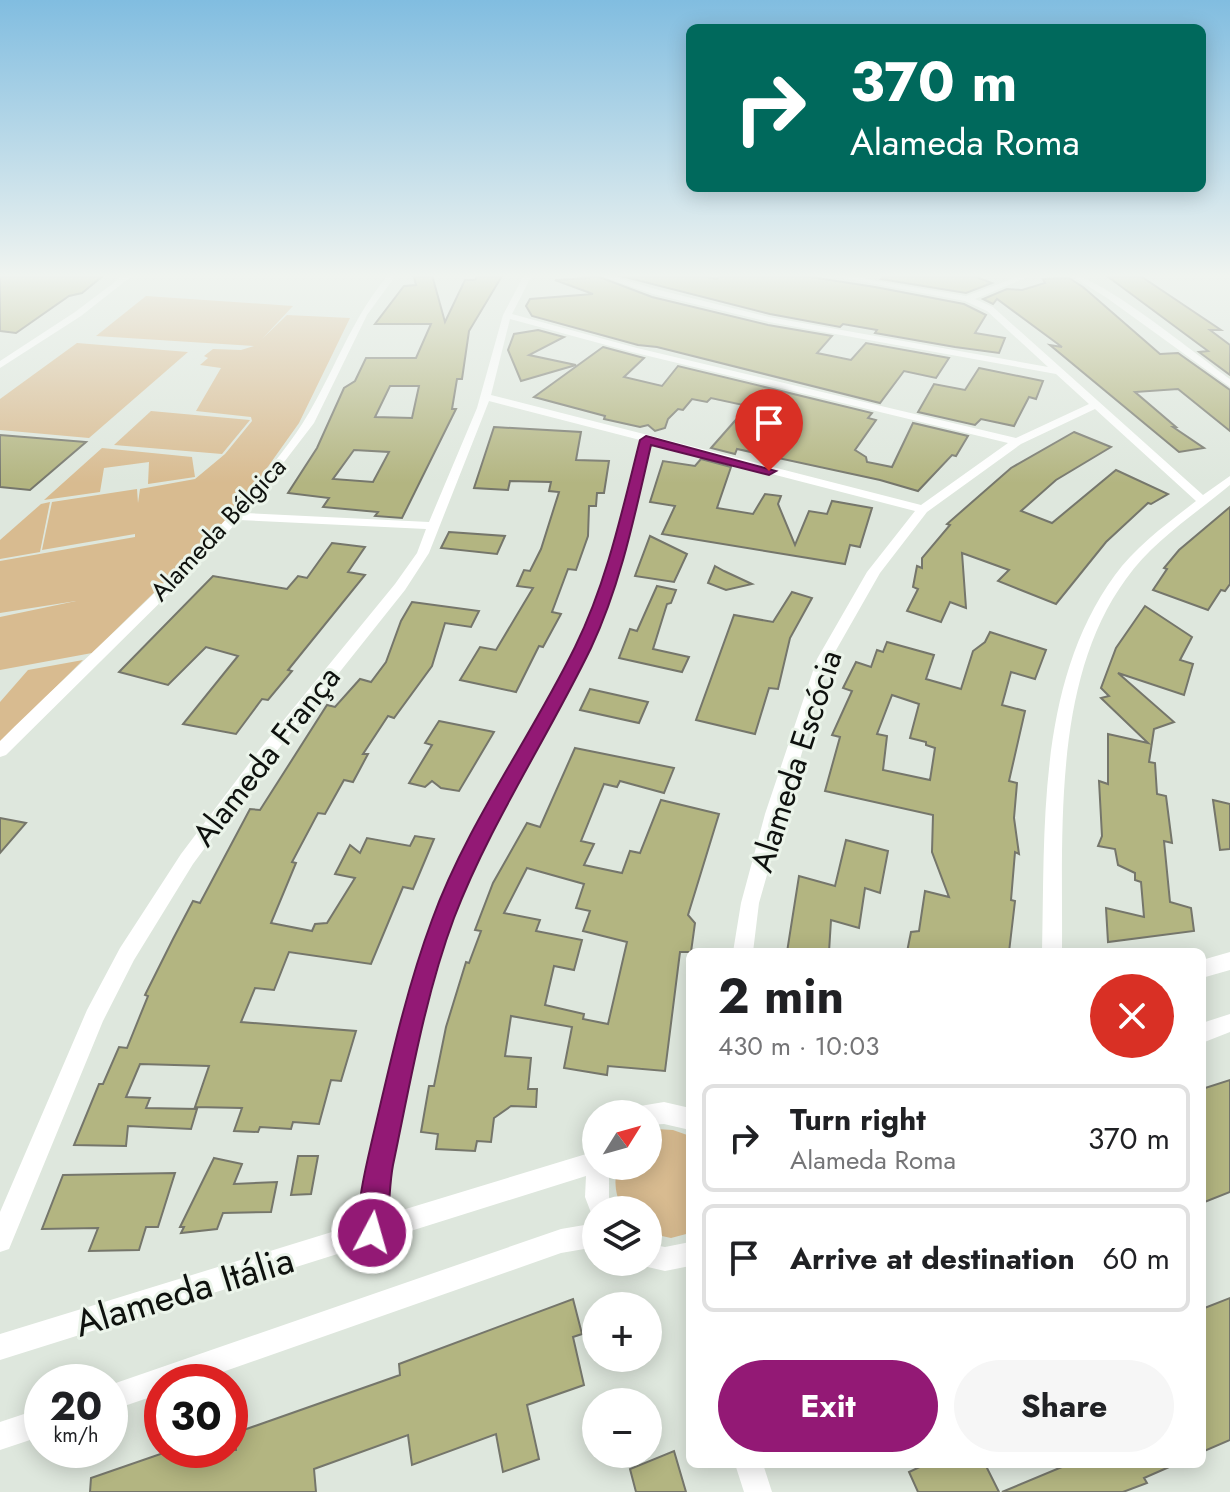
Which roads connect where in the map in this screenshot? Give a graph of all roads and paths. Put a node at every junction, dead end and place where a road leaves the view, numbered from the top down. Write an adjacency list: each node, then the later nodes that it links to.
1 (31, 345): 8 (street)
2 (344, 345): 18 (street, Alameda Bélgica)
3 (499, 345): 11 (street, Alameda França)
4 (615, 345): 14 (street)
5 (916, 345): 9 (street)
6 (1028, 345): 9 (street)
7 (1176, 345): 10 (street)
8 (0, 365)
9 (1056, 371): 12 (street)
10 (1230, 384)
11 (485, 397): 13 (street); 19 (street, Alameda França)
12 (1096, 405): 14 (street, Alameda Escócia); 16 (street)
13 (646, 440): 17 (street); 30 (street)
14 (1017, 442): 17 (street, Alameda Escócia)
15 (1230, 479): 16 (street)
16 (1203, 501): 22 (street)
17 (923, 509): 21 (street, Alameda Escócia)
18 (236, 516): 19 (street); 20 (street, Alameda Bélgica)
19 (435, 526): 32 (street, Alameda França)
20 (0, 751)
21 (744, 948)
22 (1052, 948)
23 (1230, 961): 24 (street)
24 (1206, 968)
25 (1230, 1023): 26 (street)
26 (1206, 1032)
27 (662, 1113): 28 (street)
28 (686, 1118)
29 (582, 1169): 30 (street, Alameda Itália)
30 (372, 1233): 35 (street, Alameda Itália)
31 (582, 1237): 36 (street)
32 (0, 1240)
33 (662, 1258): 34 (street)
34 (686, 1262)
35 (0, 1347)
36 (128, 1392)
37 (24, 1428): 38 (street)
38 (0, 1436)
39 (750, 1468): 40 (street)
40 (758, 1492)

